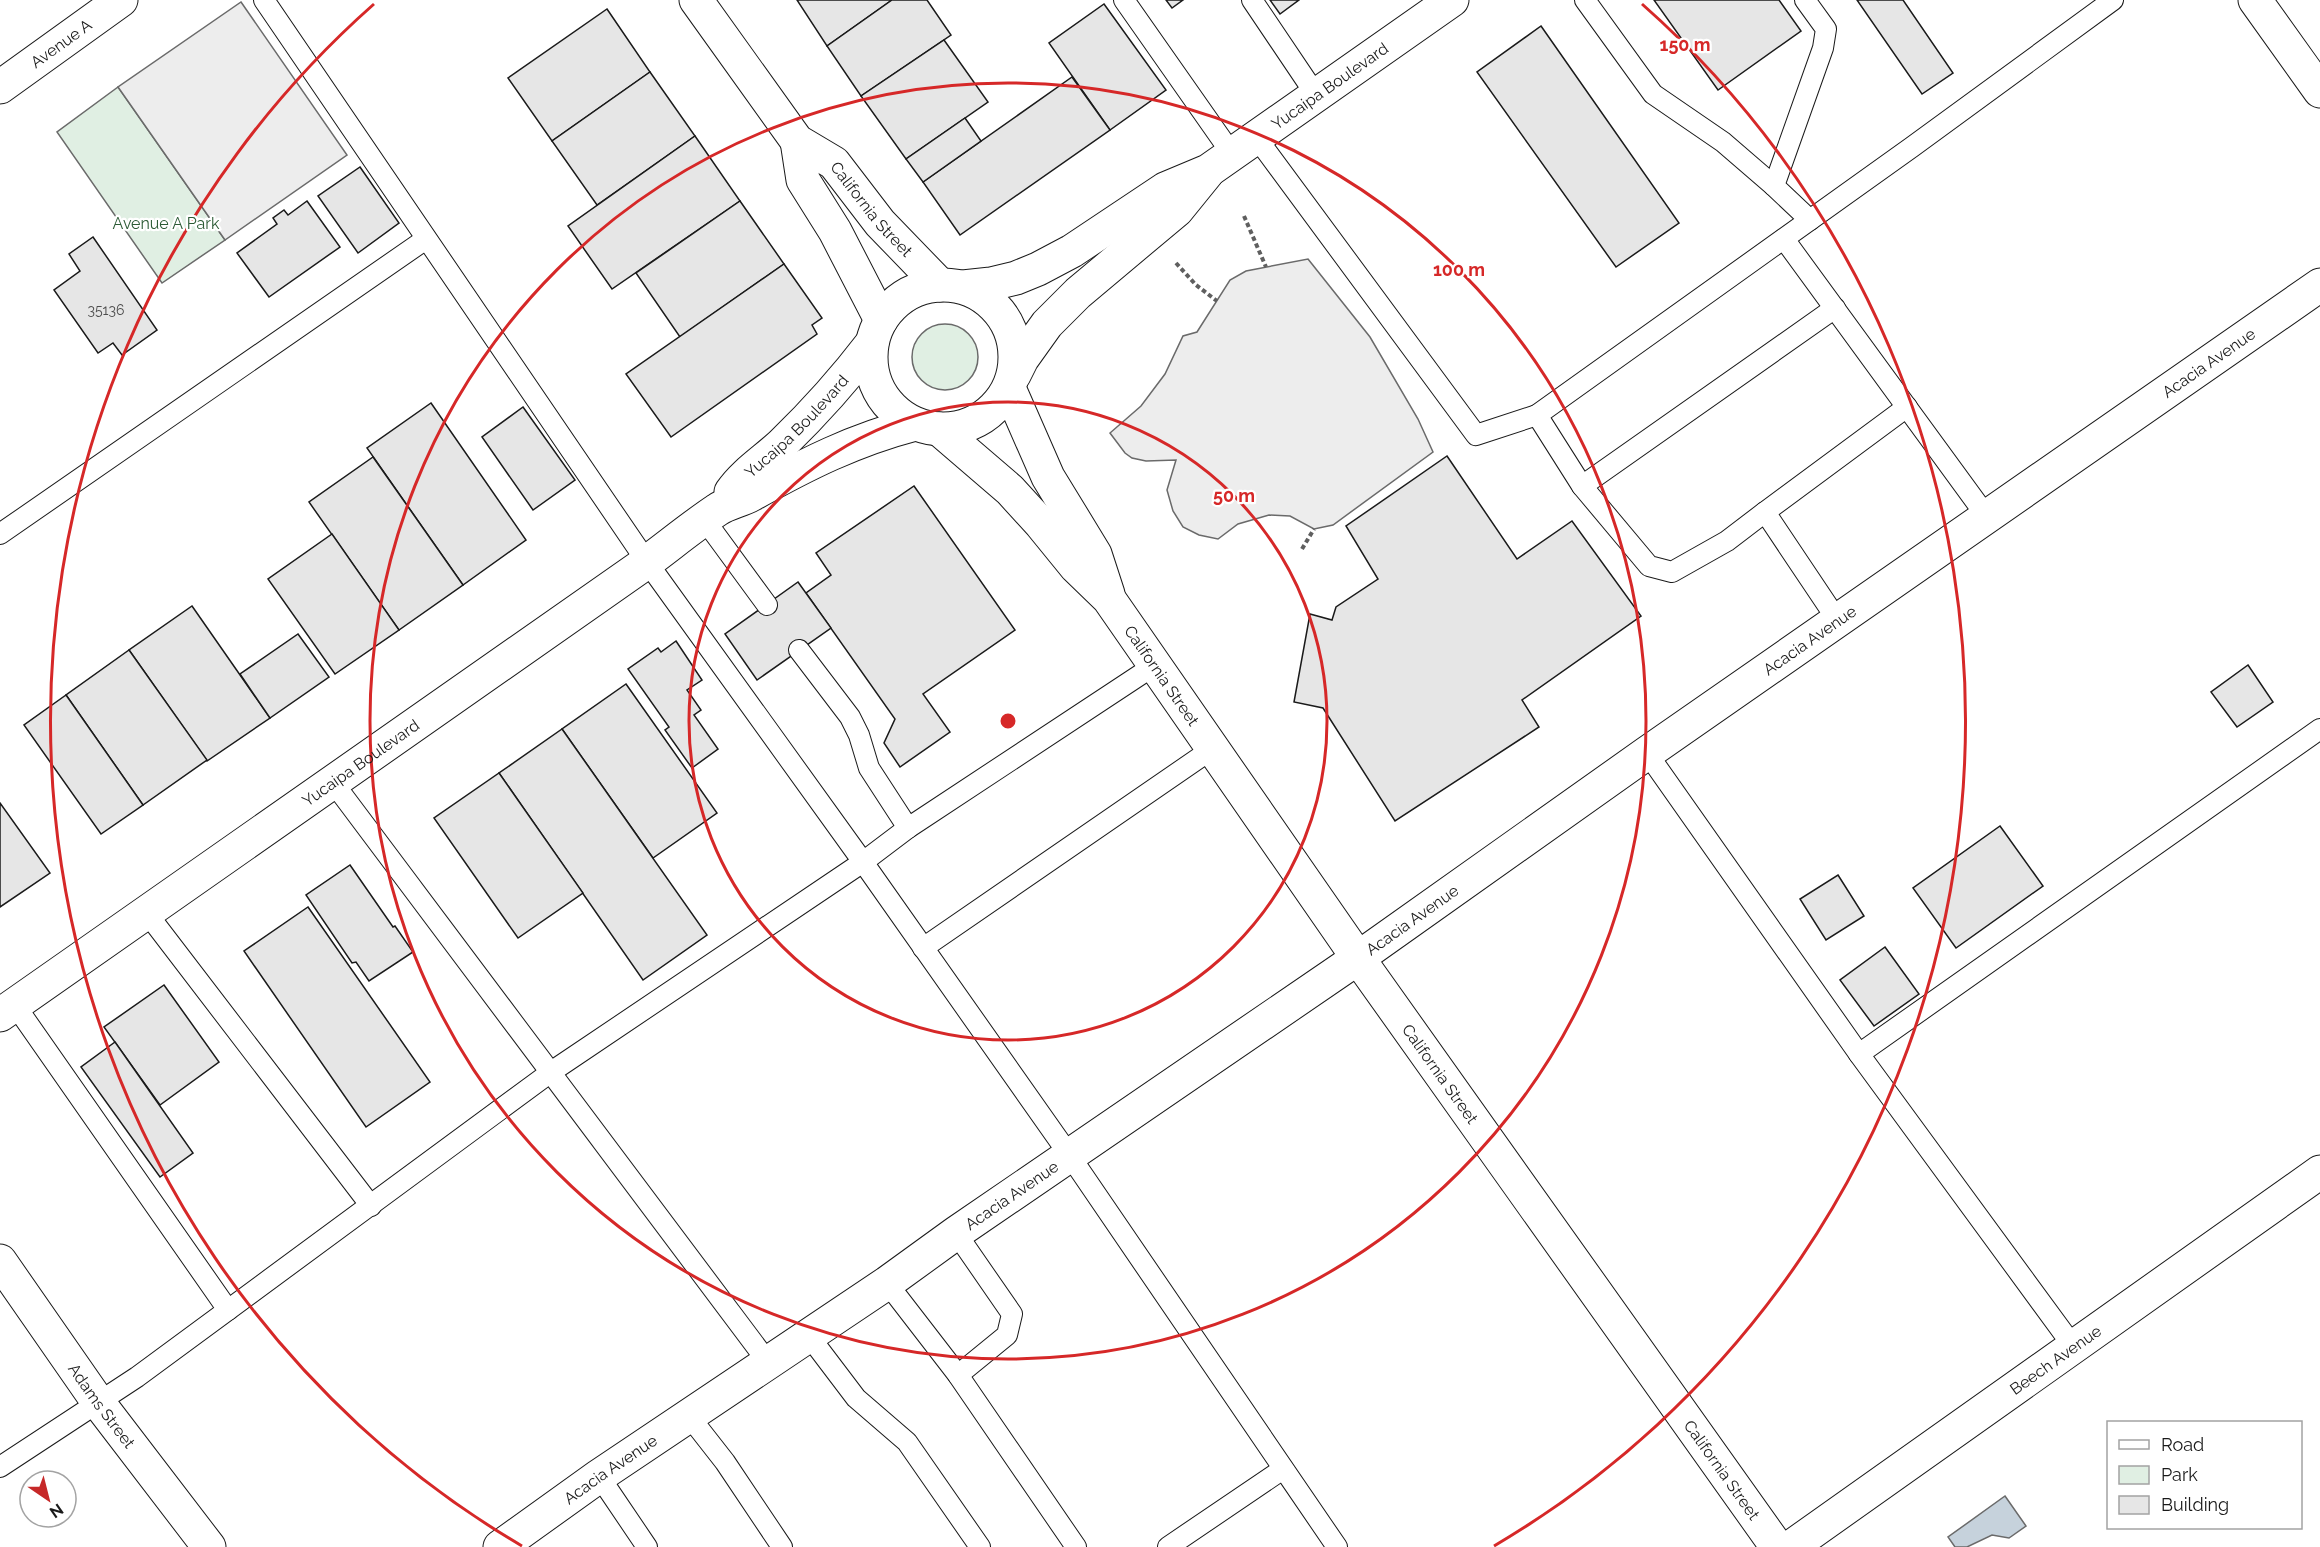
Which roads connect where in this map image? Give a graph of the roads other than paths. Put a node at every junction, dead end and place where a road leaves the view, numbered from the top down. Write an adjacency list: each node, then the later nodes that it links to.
1 (121, 0): 11 (street, Avenue A)
2 (264, 0): 19 (lane)
3 (696, 0): 14 (street, California Street)
4 (1124, 0): 15 (lane)
5 (1252, 0): 13 (lane)
6 (1452, 0): 13 (street, Yucaipa Boulevard)
7 (1585, 0): 16 (lane)
8 (1805, 0): 16 (lane)
9 (2113, 0): 17 (lane)
10 (2255, 0): 12 (street)
11 (0, 87)
12 (2320, 92)
13 (1316, 95): 15 (street, Yucaipa Boulevard)
14 (797, 141): 21 (street, California Street); 23 (street, California Street)
15 (1232, 154): 21 (street, Yucaipa Boulevard); 24 (street, Yucaipa Boulevard); 26 (lane)
16 (1774, 186): 17 (lane)
17 (1810, 220): 18 (lane)
18 (1784, 238): 22 (lane); 26 (lane)
19 (426, 239): 32 (lane); 33 (lane)
20 (2320, 285): 31 (street, Acacia Avenue)
21 (951, 286): 23 (street); 24 (street)
22 (1835, 308): 25 (lane); 28 (lane)
23 (876, 331): 27 (street); 30 (street, Yucaipa Boulevard)
24 (1011, 383): 27 (street); 34 (street, California Street)
25 (1907, 407): 29 (lane); 31 (lane)
26 (1537, 415): 28 (lane)
27 (927, 427): 30 (street, Yucaipa Boulevard); 34 (street, California Street)
28 (1582, 486): 29 (lane)
29 (1765, 512): 36 (lane)
30 (712, 514): 33 (street, Yucaipa Boulevard); 35 (lane)
31 (1987, 517): 36 (street, Acacia Avenue)
32 (0, 534)
33 (647, 562): 42 (street, Yucaipa Boulevard); 44 (lane)
34 (1109, 599): 38 (street, California Street)
35 (767, 604)
36 (1838, 621): 41 (street, Acacia Avenue)
37 (799, 650): 43 (lane)
38 (1155, 664): 40 (street, California Street); 43 (lane)
39 (2320, 729): 49 (lane)
40 (1212, 749): 46 (lane); 47 (street, California Street)
41 (1647, 753): 47 (street, Acacia Avenue); 49 (lane)
42 (332, 781): 45 (street, Yucaipa Boulevard); 50 (lane)
43 (908, 828): 44 (lane)
44 (863, 862): 46 (lane); 50 (lane)
45 (146, 912): 48 (street, Yucaipa Boulevard); 53 (lane)
46 (923, 948): 51 (lane)
47 (1358, 958): 51 (street, Acacia Avenue); 75 (street, California Street)
48 (8, 1010): 57 (lane)
49 (1859, 1054): 59 (lane)
50 (551, 1072): 53 (lane); 60 (lane)
51 (1070, 1156): 54 (street, Acacia Avenue); 65 (lane)
52 (2320, 1172): 59 (street, Beech Avenue)
53 (371, 1206): 57 (lane)
54 (956, 1233): 56 (street, Acacia Avenue); 61 (lane)
55 (0, 1261): 62 (street, Adams Street)
56 (887, 1283): 58 (street, Acacia Avenue); 61 (lane)
57 (228, 1310): 62 (lane)
58 (809, 1336): 60 (street, Acacia Avenue); 71 (lane)
59 (2073, 1346): 76 (street, Beech Avenue)
60 (767, 1362): 63 (street, Acacia Avenue)
61 (958, 1375): 72 (lane)
62 (98, 1402): 64 (lane); 67 (street, Adams Street)
63 (689, 1416): 66 (street, Acacia Avenue); 70 (lane)
64 (0, 1467)
65 (1283, 1469): 73 (lane); 74 (lane)
66 (599, 1476): 68 (street, Acacia Avenue); 69 (lane)
67 (210, 1547)
68 (500, 1547)
69 (647, 1547)
70 (782, 1547)
71 (980, 1547)
72 (1076, 1547)
73 (1168, 1547)
74 (1337, 1547)
75 (1777, 1547)
76 (1791, 1547)

